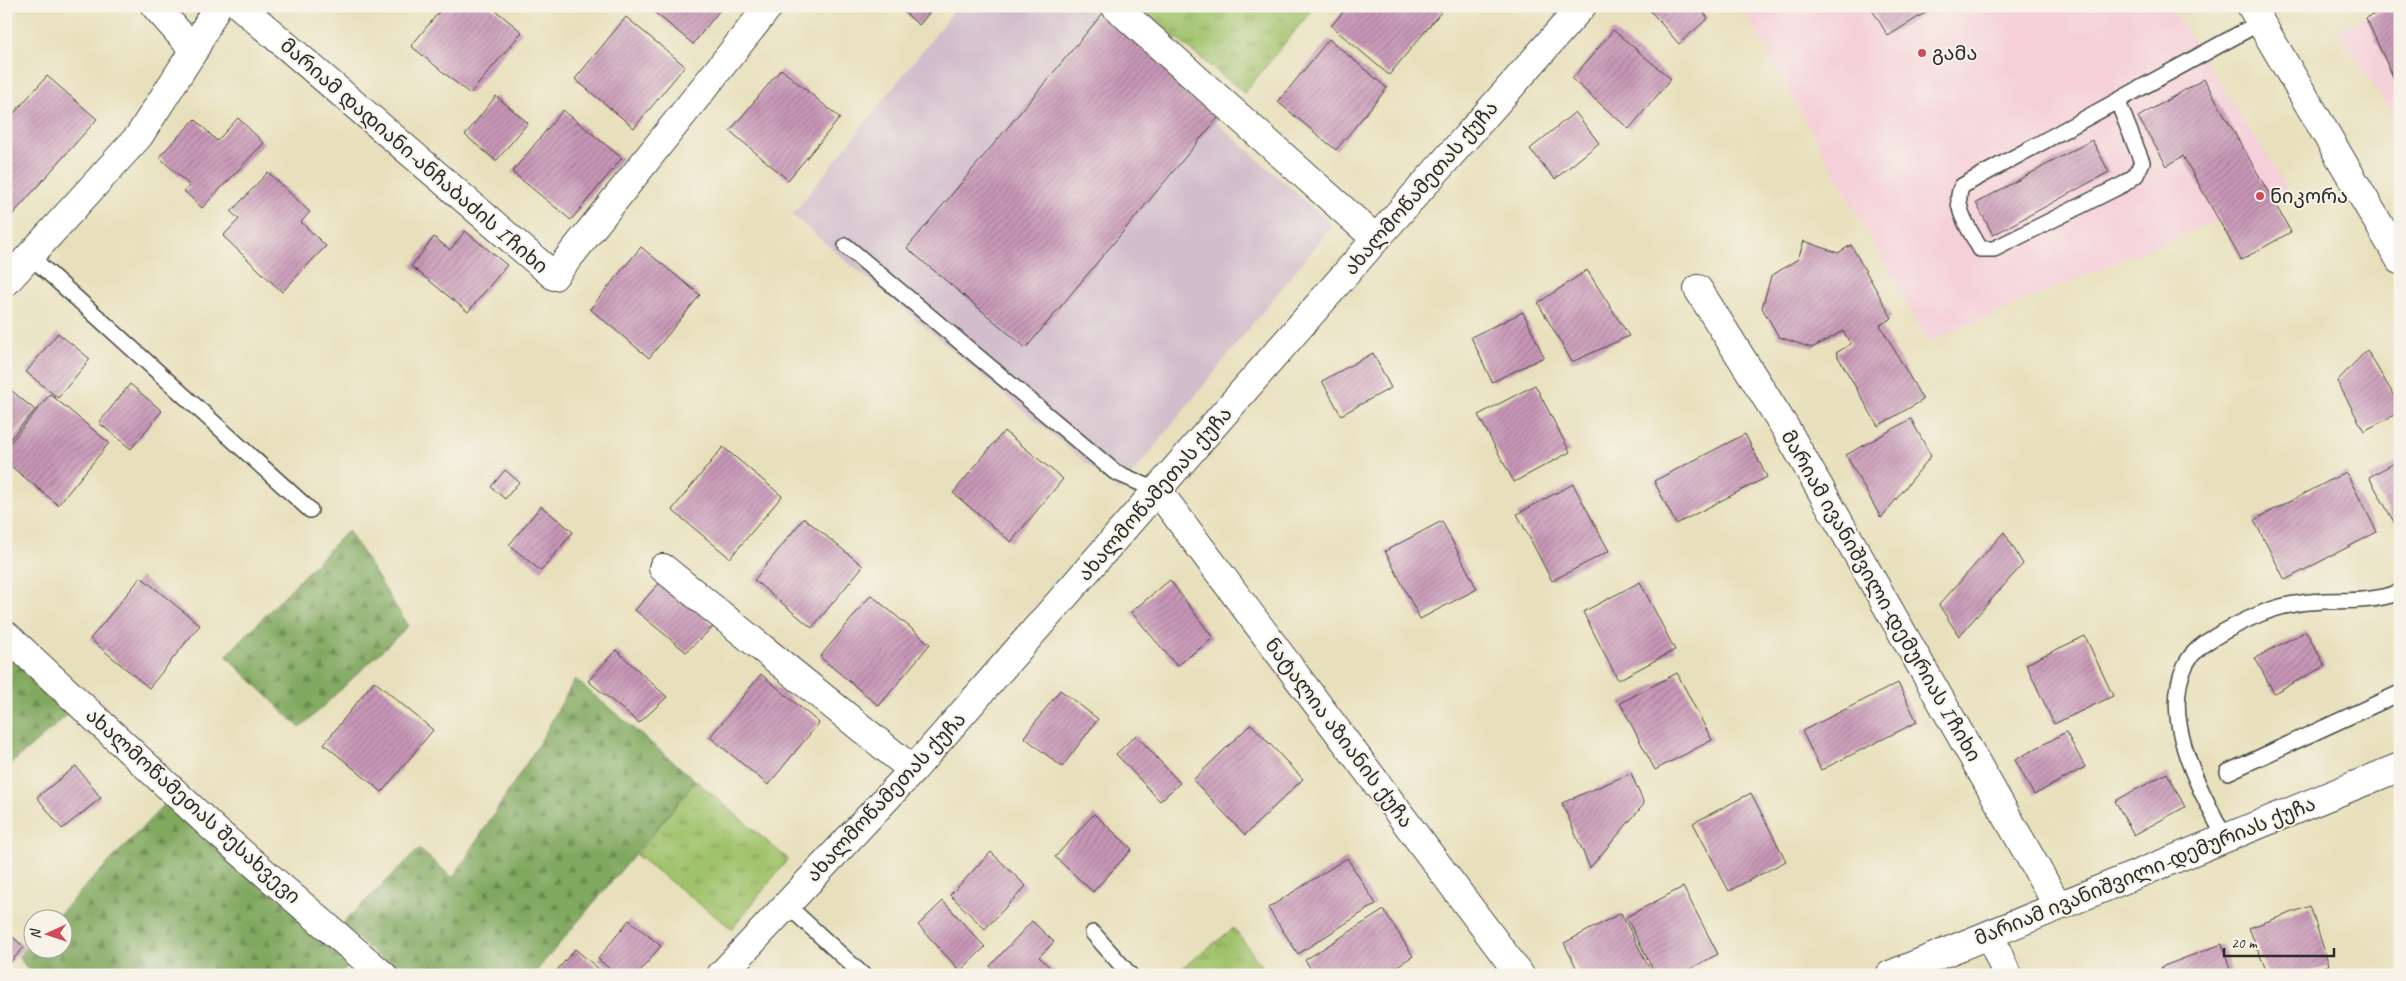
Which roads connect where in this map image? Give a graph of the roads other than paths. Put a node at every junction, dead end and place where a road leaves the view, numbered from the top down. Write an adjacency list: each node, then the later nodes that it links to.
1 (155, 6): 8 (street)
2 (217, 6): 8 (street)
3 (240, 6): 4 (street, მარიამ დადიანი-ანჩაბაძის I ჩიხი)
4 (769, 6)
5 (1115, 6): 10 (street)
6 (1582, 6): 10 (street, ახალმოწამეთას ქუჩა)
7 (2250, 11): 9 (lane); 13 (street)
8 (194, 50): 12 (street)
9 (2118, 102): 9 (lane)
10 (1376, 239): 16 (street, ახალმოწამეთას ქუჩა)
11 (846, 246): 16 (lane)
12 (30, 256): 14 (street); 17 (lane)
13 (2400, 260)
14 (6, 282)
15 (1698, 289): 27 (street, მარიამ ივანიშვილი-დემურიას I ჩიხი)
16 (1158, 491): 23 (street, ახალმოწამეთას ქუჩა); 34 (street, ნატალია აზიანის ქუჩა)
17 (310, 510)
18 (663, 568): 23 (street)
19 (2400, 592): 25 (lane)
20 (6, 635): 30 (street, ახალმოწამეთას შესახვევი)
21 (2400, 693): 24 (lane)
22 (2400, 768): 25 (street, მარიამ ივანიშვილი-დემურიას ქუჩა)
23 (913, 770): 26 (street, ახალმოწამეთას ქუჩა)
24 (2228, 772)
25 (2225, 838): 27 (street, მარიამ ივანიშვილი-დემურიას ქუჩა)
26 (787, 905): 31 (street, ახალმოწამეთას ქუჩა); 32 (lane)
27 (2058, 906): 29 (street, მარიამ ივანიშვილი-დემურიას ქუჩა)
28 (1092, 933): 33 (lane)
29 (1990, 935): 35 (street, მარიამ ივანიშვილი-დემურიას ქუჩა); 36 (street)
30 (383, 975)
31 (721, 975)
32 (863, 975)
33 (1130, 975)
34 (1520, 975)
35 (1890, 975)
36 (2007, 975)

